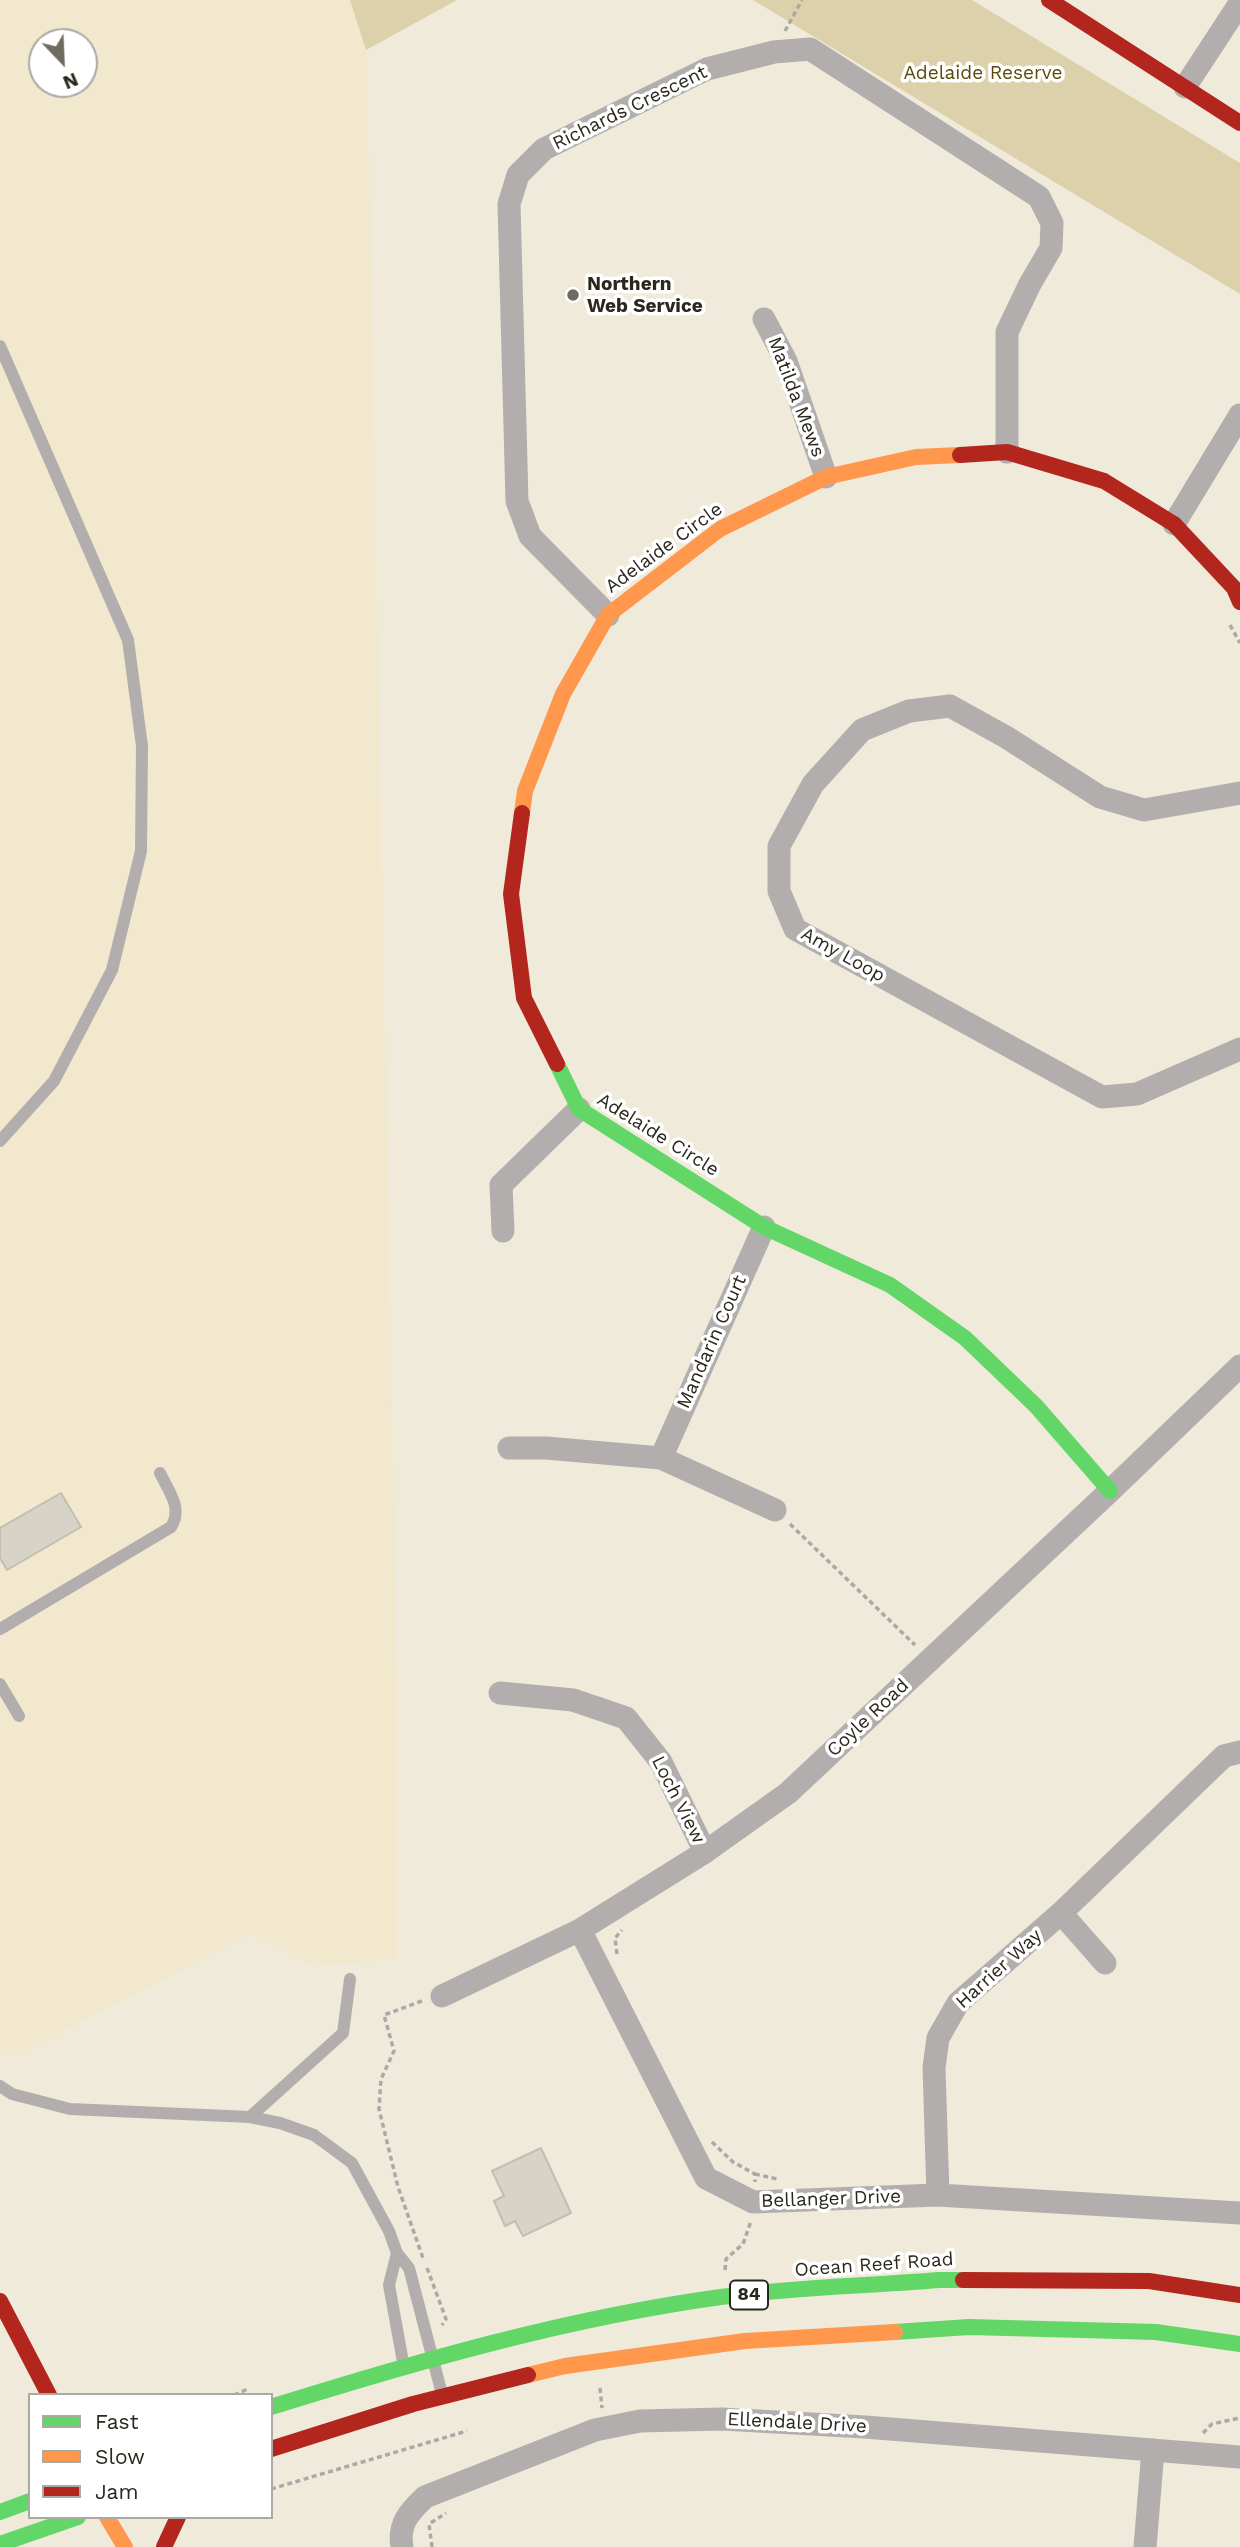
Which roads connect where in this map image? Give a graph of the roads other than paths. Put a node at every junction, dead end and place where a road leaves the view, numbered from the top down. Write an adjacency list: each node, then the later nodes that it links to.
1 (1049, 0): 3 (main road)
2 (1240, 3): 3 (street)
3 (1185, 87): 4 (main road)
4 (1240, 123)
5 (764, 318): 9 (street, Matilda Mews)
6 (0, 346): 16 (lane)
7 (1240, 415): 10 (street)
8 (1007, 452): 9 (main road, Adelaide Circle); 10 (main road, Adelaide Circle); 12 (street, Richards Crescent)
9 (826, 477): 12 (main road, Adelaide Circle)
10 (1174, 524): 11 (main road, Adelaide Circle)
11 (1240, 602)
12 (608, 615): 15 (main road, Adelaide Circle)
13 (1240, 793): 14 (street, Amy Loop)
14 (1240, 1049)
15 (579, 1110): 17 (main road, Adelaide Circle); 18 (street)
16 (0, 1141)
17 (764, 1227): 21 (street, Mandarin Court); 23 (main road, Adelaide Circle)
18 (503, 1231)
19 (1240, 1366): 23 (street, Coyle Road)
20 (509, 1448): 21 (street)
21 (660, 1458): 24 (street)
22 (160, 1473): 25 (lane)
23 (1110, 1491): 30 (street, Coyle Road)
24 (775, 1510)
25 (0, 1629)
26 (1, 1689): 28 (lane)
27 (500, 1693): 30 (street, Loch View)
28 (19, 1716)
29 (1240, 1752): 31 (street, Harrier Way)
30 (705, 1852): 32 (street, Coyle Road)
31 (1061, 1913): 33 (street); 38 (street, Harrier Way)
32 (580, 1930): 35 (street, Coyle Road); 38 (street, Bellanger Drive)
33 (1105, 1963)
34 (350, 1979): 37 (lane)
35 (442, 1996)
36 (0, 2086): 37 (lane)
37 (250, 2117): 40 (lane)
38 (937, 2195): 39 (street, Bellanger Drive)
39 (1240, 2213)
40 (397, 2253): 44 (lane); 45 (lane)
41 (1240, 2295): 44 (main road, Ocean Reef Road / 84)
42 (0, 2301): 46 (main road)
43 (1240, 2344): 47 (main road, Ocean Reef Road / 84)
44 (432, 2358): 45 (main road, Ocean Reef Road / 84); 47 (lane)
45 (408, 2385): 47 (main road, Ocean Reef Road / 84); 48 (main road, Ocean Reef Road / 84); 49 (main road, Ocean Reef Road / 84)
46 (48, 2393)
47 (443, 2396)
48 (273, 2407)
49 (273, 2448)
50 (1153, 2450): 51 (street, Ellendale Drive); 60 (street, Ellendale Drive); 61 (street)
51 (1240, 2457)
52 (28, 2502): 53 (main road)
53 (0, 2512)
54 (72, 2519): 57 (main road)
55 (108, 2519): 58 (main road)
56 (176, 2519): 59 (main road)
57 (0, 2544)
58 (125, 2547)
59 (164, 2547)
60 (402, 2547)
61 (1145, 2547)

